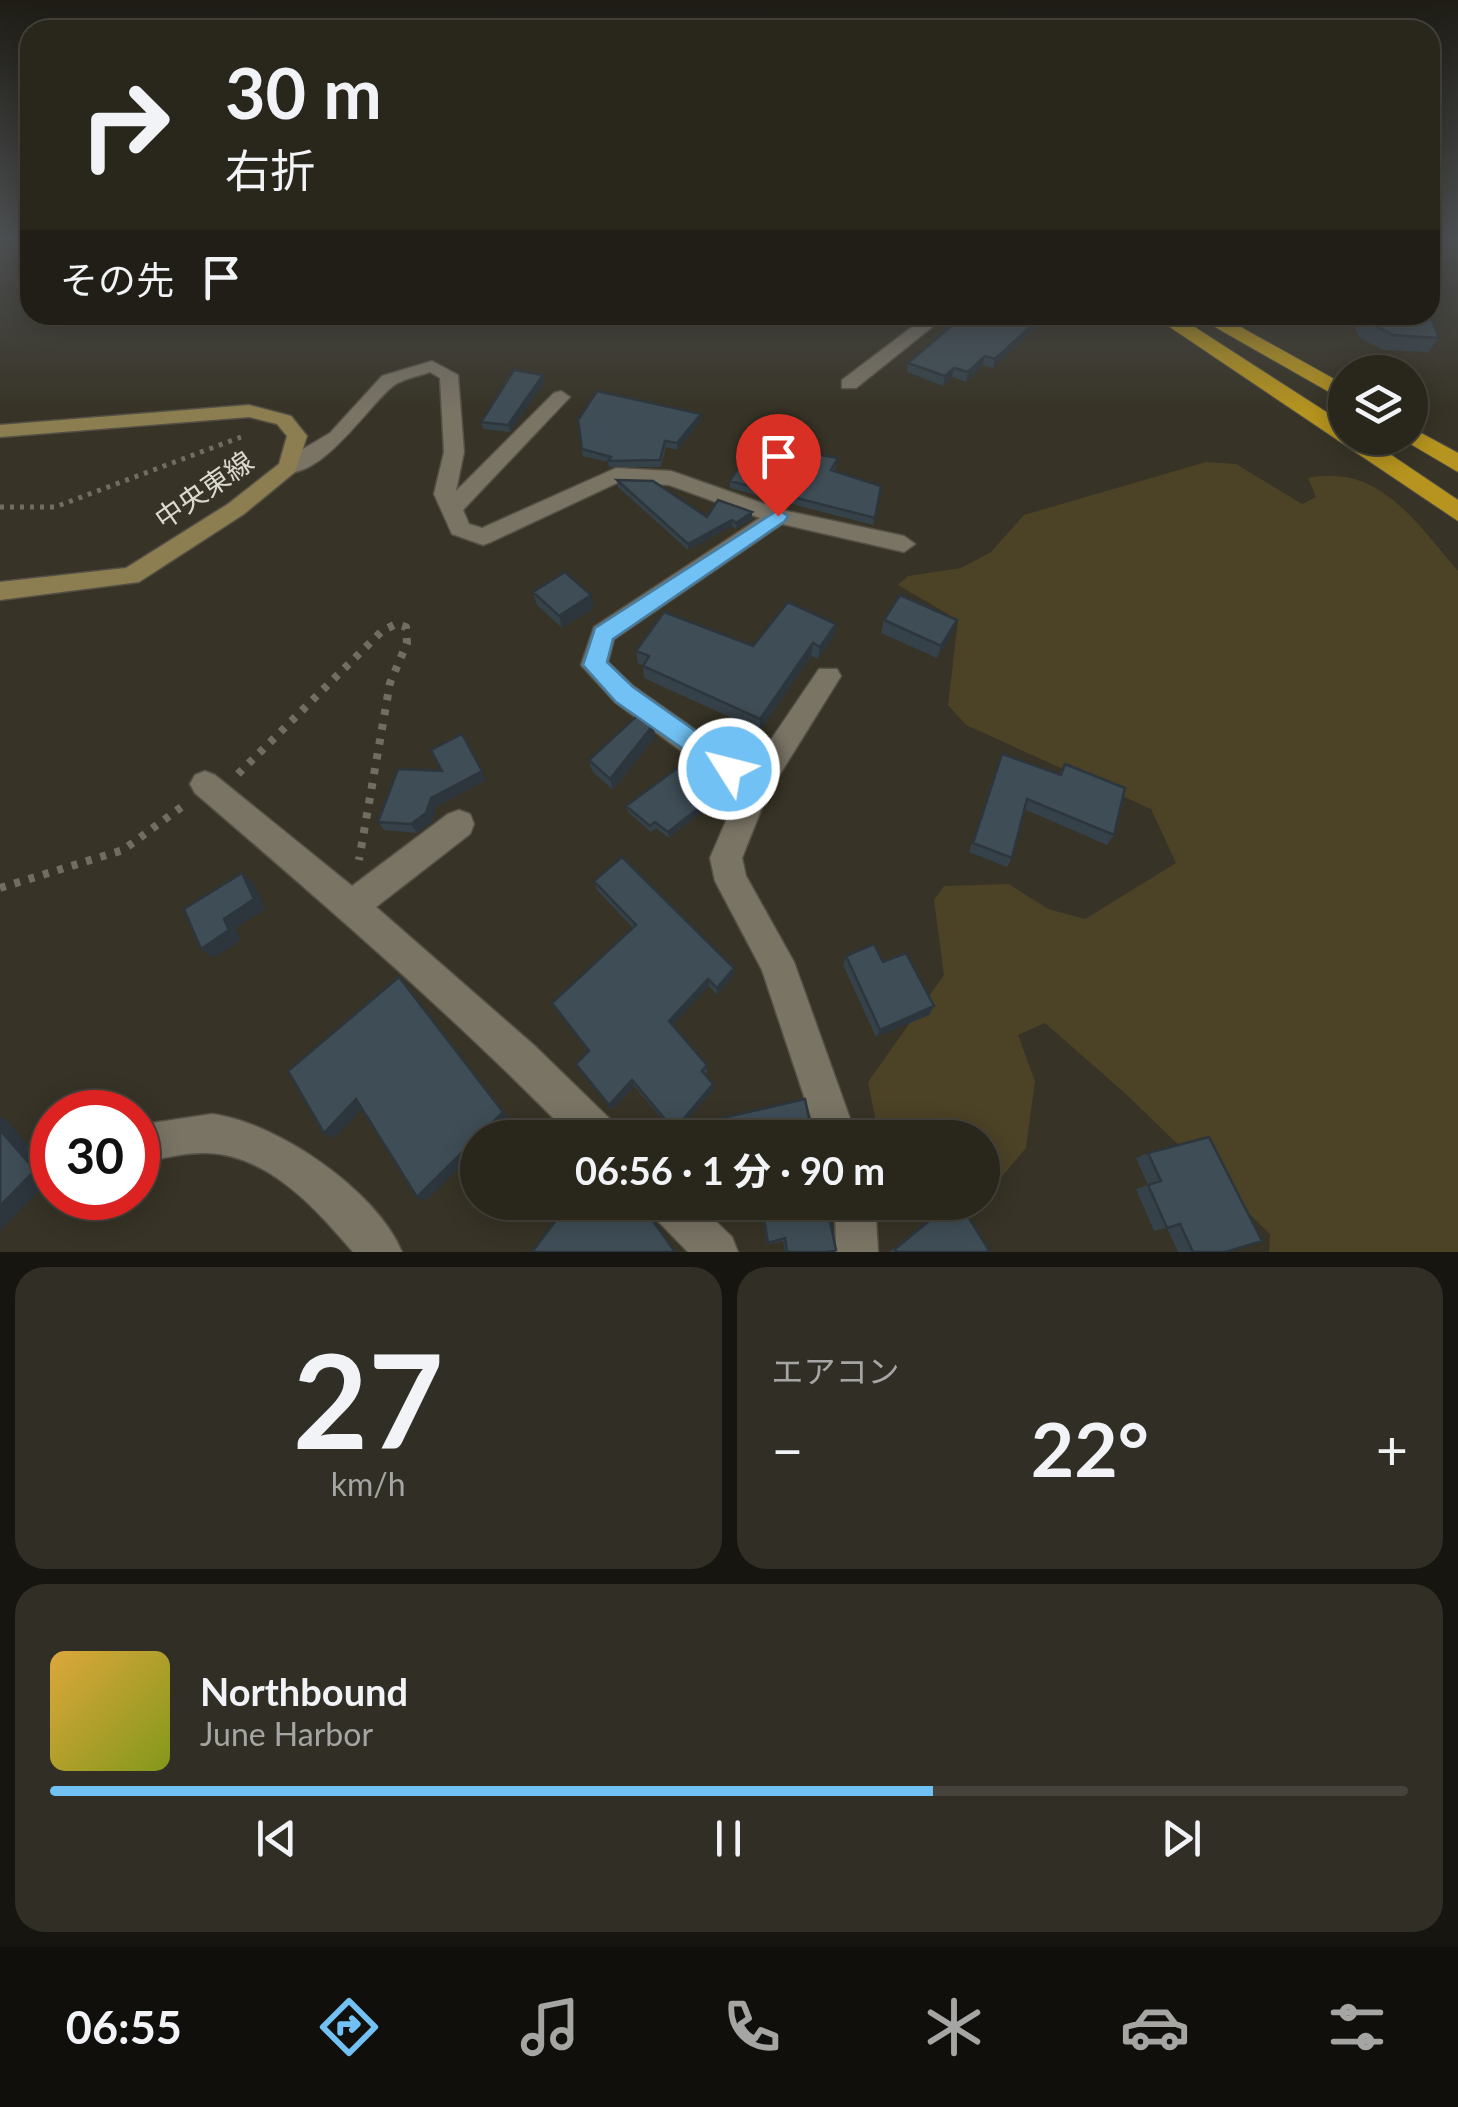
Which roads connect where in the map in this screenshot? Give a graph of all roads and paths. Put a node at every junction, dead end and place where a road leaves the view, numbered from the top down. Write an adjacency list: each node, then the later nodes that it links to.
1 (926, 325): 6 (street)
2 (1180, 325): 10 (highway)
3 (1183, 325): 8 (highway)
4 (1222, 325): 5 (highway)
5 (1328, 382)
6 (849, 384)
7 (561, 396): 21 (street)
8 (1328, 406)
9 (284, 420): 12 (main road, 中央東線); 18 (main road, 中央東線); 20 (path)
10 (1328, 423)
11 (1428, 428): 13 (highway)
12 (0, 431)
13 (1458, 444)
14 (1428, 445): 17 (highway)
15 (1376, 455): 22 (highway)
16 (1404, 455): 19 (highway)
17 (1458, 464)
18 (288, 467): 21 (street); 25 (main road, 中央東線)
19 (1458, 491)
20 (0, 507)
21 (452, 509): 23 (street)
22 (1458, 512)
23 (778, 516): 24 (street); 27 (street)
24 (904, 544)
25 (0, 591)
26 (828, 676): 27 (street)
27 (755, 788): 33 (street)
28 (211, 790): 30 (path); 31 (street); 31 (path)
29 (459, 824): 31 (street)
30 (0, 888)
31 (350, 906): 32 (street)
32 (583, 1120)
33 (832, 1120)
34 (160, 1141): 37 (street)
35 (685, 1220): 38 (street)
36 (856, 1220): 39 (street)
37 (381, 1252)
38 (717, 1252)
39 (857, 1252)

